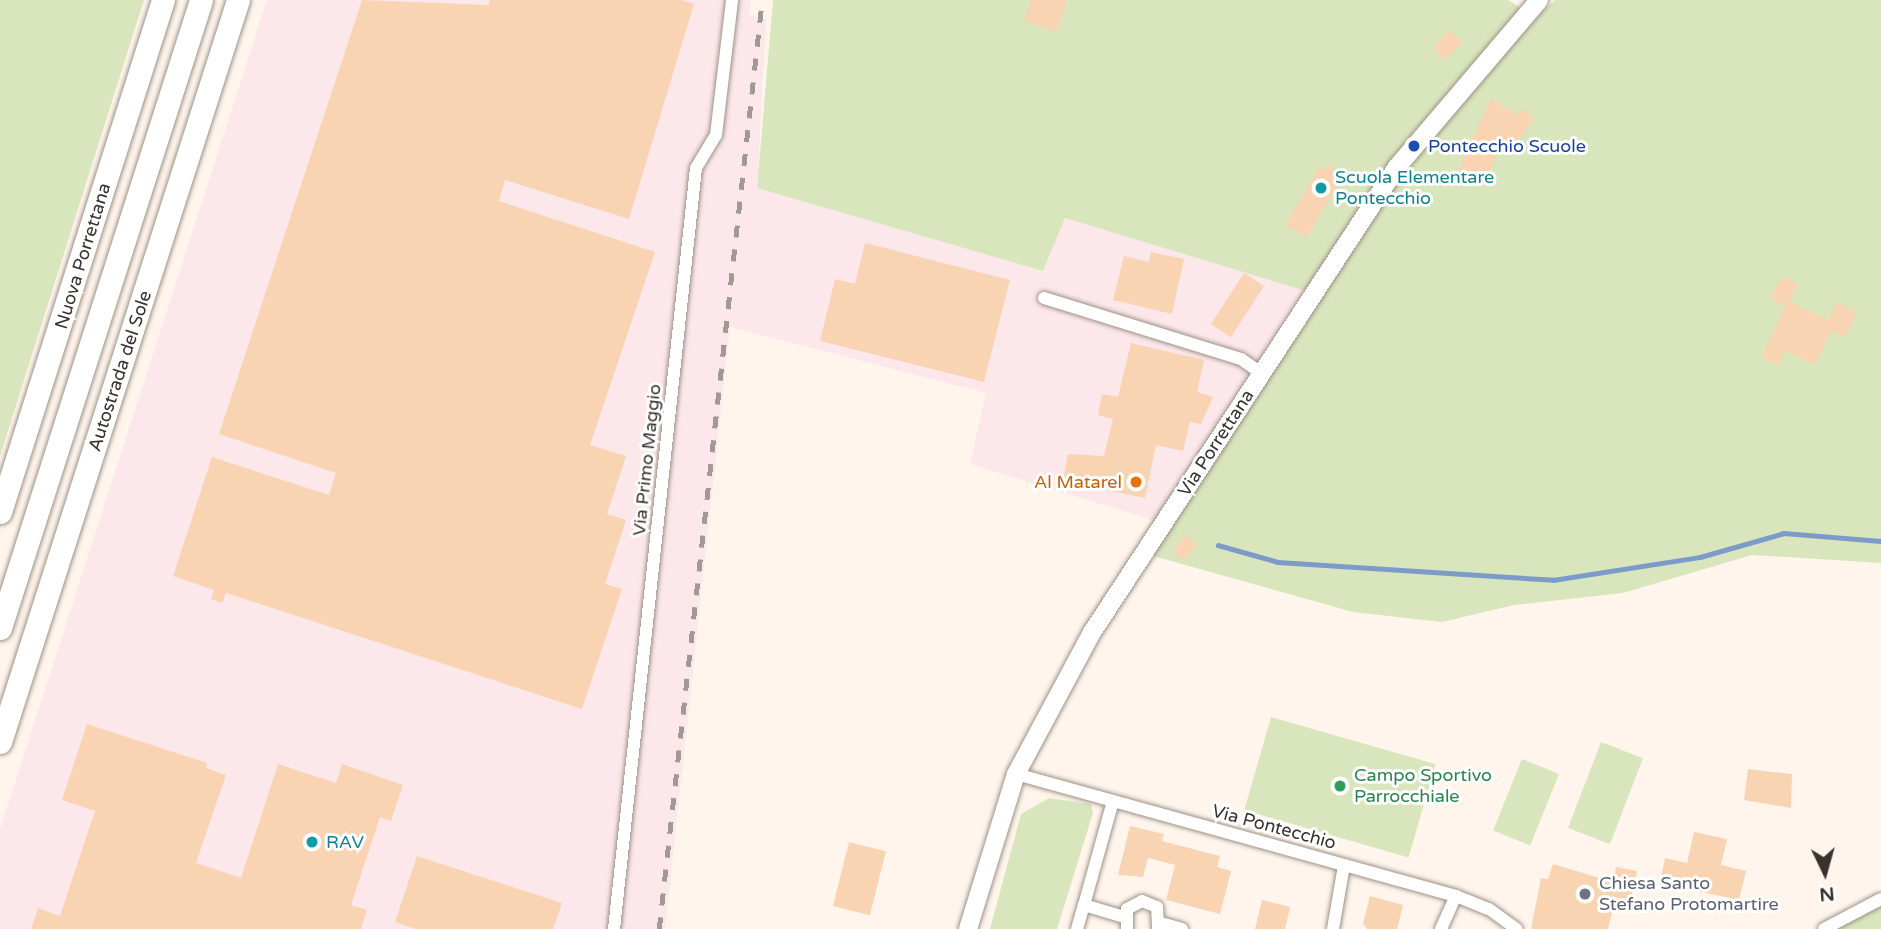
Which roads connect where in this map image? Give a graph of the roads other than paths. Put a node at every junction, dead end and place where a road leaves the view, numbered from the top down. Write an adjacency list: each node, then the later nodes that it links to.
1 (163, 0): 8 (highway, Nuova Porrettana)
2 (201, 0): 9 (highway, Autostrada del Sole)
3 (237, 0): 10 (highway, Autostrada del Sole)
4 (732, 0): 19 (street, Via Primo Maggio)
5 (1530, 3): 7 (main road, Via Porrettana)
6 (1044, 298): 7 (street)
7 (1261, 373): 11 (main road, Via Porrettana)
8 (0, 512)
9 (0, 628)
10 (0, 742)
11 (1016, 774): 12 (street, Via Pontecchio); 20 (main road, Via Porrettana)
12 (1113, 801): 13 (street, Via Pontecchio); 16 (street)
13 (1344, 865): 14 (street, Via Pontecchio); 23 (street)
14 (1456, 895): 24 (street); 25 (street, Via Pontecchio)
15 (1881, 899): 26 (street)
16 (1084, 905): 17 (street); 21 (street)
17 (1126, 923): 18 (street)
18 (1160, 926): 22 (street)
19 (614, 929)
20 (968, 929)
21 (1077, 929)
22 (1182, 929)
23 (1333, 929)
24 (1441, 929)
25 (1517, 929)
26 (1824, 929)

